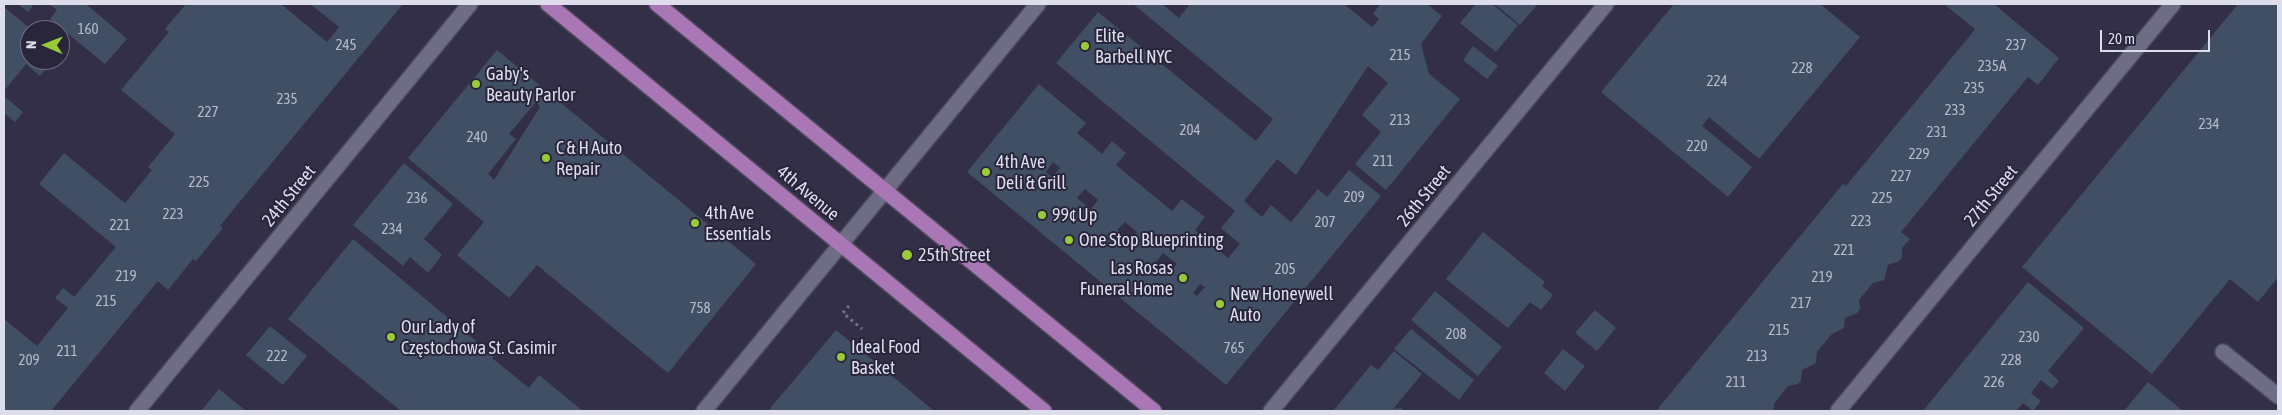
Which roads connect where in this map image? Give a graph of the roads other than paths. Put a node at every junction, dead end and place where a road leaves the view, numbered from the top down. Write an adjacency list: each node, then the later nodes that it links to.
1 (470, 4): 11 (street, 24th Street)
2 (548, 4): 8 (main road, 4th Avenue)
3 (657, 4): 7 (main road)
4 (1038, 4): 7 (street)
5 (1606, 4): 15 (street, 26th Street)
6 (2173, 4): 16 (street, 27th Street)
7 (885, 191): 8 (street); 14 (main road)
8 (841, 245): 12 (street); 13 (main road, 4th Avenue)
9 (2223, 352): 10 (street)
10 (2278, 396)
11 (137, 411)
12 (704, 411)
13 (1044, 411)
14 (1154, 411)
15 (1271, 411)
16 (1838, 411)

